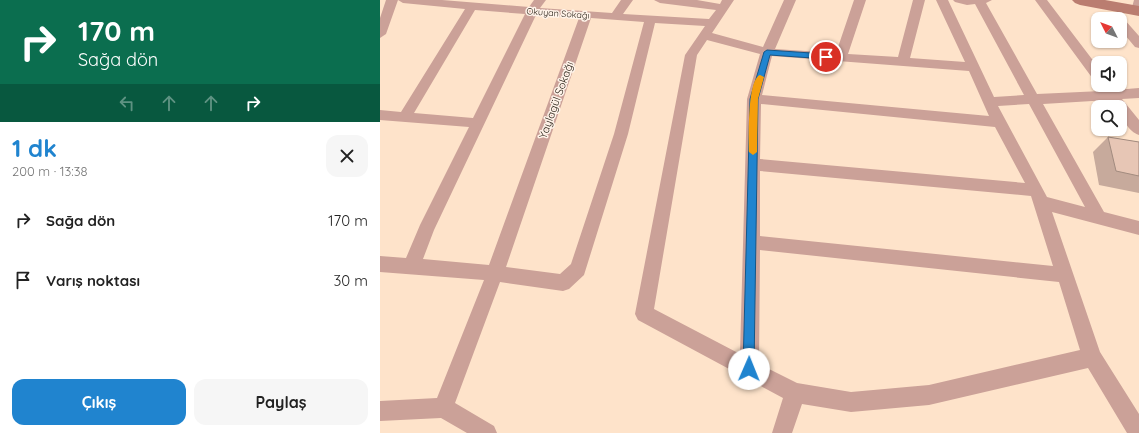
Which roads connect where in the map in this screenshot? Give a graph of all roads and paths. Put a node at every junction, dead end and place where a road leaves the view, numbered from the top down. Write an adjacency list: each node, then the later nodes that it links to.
1 (392, 0): 26 (street)
2 (409, 0): 17 (street, Okuyan Sokağı)
3 (573, 0): 20 (street)
4 (627, 0): 22 (street)
5 (660, 0): 14 (street)
6 (790, 0): 28 (street)
7 (860, 0): 29 (street)
8 (919, 0): 30 (street)
9 (942, 0): 31 (street)
10 (959, 0): 11 (street)
11 (983, 0): 38 (street)
12 (1041, 0): 32 (street)
13 (1080, 0): 16 (street)
14 (726, 4): 24 (street)
15 (536, 5): 17 (street, Okuyan Sokağı); 20 (street, Okuyan Sokağı); 43 (street)
16 (1106, 5): 18 (street); 19 (street)
17 (472, 6): 41 (street)
18 (1138, 8)
19 (1112, 12)
20 (565, 13): 21 (street, Okuyan Sokağı)
21 (586, 15): 22 (street, Okuyan Sokağı); 52 (street, Yaylagül Sokağı)
22 (616, 16): 23 (street, Okuyan Sokağı)
23 (650, 19): 24 (street, Okuyan Sokağı); 52 (street)
24 (708, 29): 28 (street, Okuyan Sokağı); 55 (street)
25 (1127, 30): 27 (street)
26 (380, 34)
27 (1139, 44)
28 (767, 52): 29 (street, Okuyan Sokağı); 37 (street)
29 (840, 58): 30 (street, Okuyan Sokağı)
30 (903, 62): 31 (street, Okuyan Sokağı)
31 (974, 67): 39 (street)
32 (1091, 67)
33 (1092, 92): 38 (street)
34 (1110, 92): 44 (street)
35 (1127, 92): 36 (street)
36 (1139, 93)
37 (754, 99): 42 (street); 45 (street)
38 (1034, 99): 39 (street); 47 (street)
39 (990, 102): 42 (street)
40 (380, 115): 41 (street)
41 (405, 117): 43 (street)
42 (999, 122): 46 (street)
43 (478, 123): 51 (street)
44 (1139, 130)
45 (753, 164): 46 (street); 49 (street)
46 (1039, 196): 47 (street); 53 (street)
47 (1098, 216): 48 (street)
48 (1139, 228)
49 (751, 242): 53 (street); 55 (street)
50 (380, 264): 51 (street)
51 (411, 267): 52 (street)
52 (495, 273): 57 (street, Yaylagül Sokağı)
53 (1065, 275): 54 (street)
54 (1092, 357): 56 (street); 61 (street)
55 (749, 369): 56 (street)
56 (795, 393): 60 (street)
57 (443, 408): 58 (street); 59 (street)
58 (380, 411)
59 (487, 433)
60 (782, 433)
61 (1139, 433)

